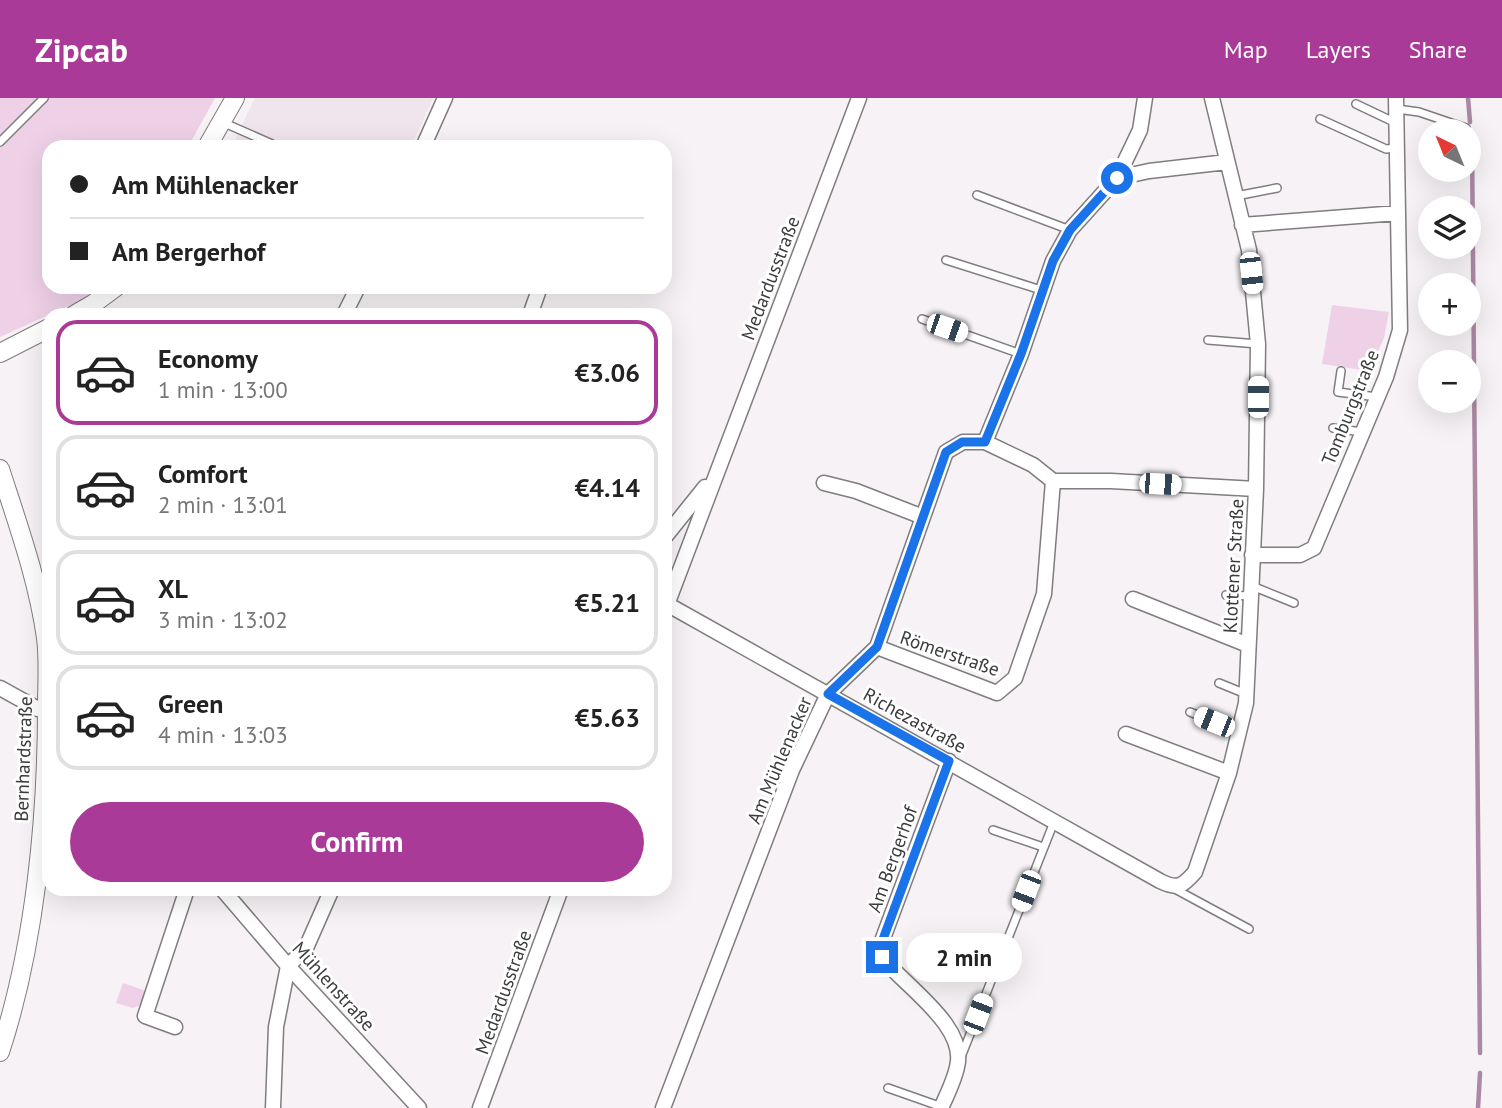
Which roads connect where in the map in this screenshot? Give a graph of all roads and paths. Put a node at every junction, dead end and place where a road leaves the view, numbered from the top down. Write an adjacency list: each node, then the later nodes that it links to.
1 (44, 98): 15 (lane)
2 (235, 98): 11 (street)
3 (445, 98): 14 (street)
4 (859, 98): 41 (street, Medardusstraße)
5 (1145, 98): 18 (street)
6 (1212, 98): 17 (street, Klottener Straße)
7 (1356, 104): 8 (lane)
8 (1396, 110): 10 (lane); 16 (street, Tomburgstraße)
9 (1320, 119): 16 (lane)
10 (1440, 119)
11 (222, 122): 12 (street); 13 (lane)
12 (212, 140)
13 (263, 140)
14 (426, 140)
15 (0, 142)
16 (1397, 148): 22 (street, Tomburgstraße)
17 (1227, 162): 18 (street); 21 (street, Klottener Straße)
18 (1117, 178): 24 (street)
19 (1277, 188): 21 (lane)
20 (977, 195): 24 (lane)
21 (1236, 197): 23 (street, Klottener Straße)
22 (1398, 213): 23 (street); 36 (street, Tomburgstraße)
23 (1242, 225): 32 (street, Klottener Straße)
24 (1070, 230): 26 (street)
25 (946, 260): 26 (lane)
26 (1041, 290): 34 (street)
27 (107, 294): 28 (street)
28 (86, 308)
29 (922, 319): 34 (lane)
30 (42, 332): 33 (street)
31 (1209, 340): 32 (lane)
32 (1258, 344): 44 (street, Klottener Straße)
33 (0, 353)
34 (1021, 354): 39 (street)
35 (1341, 371): 36 (lane)
36 (1377, 397): 38 (street, Tomburgstraße)
37 (1333, 428): 38 (lane)
38 (1362, 432): 47 (street, Tomburgstraße)
39 (985, 442): 42 (street); 45 (street, Am Mühlenacker)
40 (0, 469): 54 (street, Bernhardstraße)
41 (716, 472): 46 (street, Medardusstraße); 48 (street, Medardusstraße)
42 (1053, 481): 44 (street, Klottener Straße); 56 (street, Römerstraße)
43 (824, 483): 45 (street)
44 (1256, 489): 47 (street, Klottener Straße)
45 (923, 517): 56 (street, Am Mühlenacker)
46 (672, 528)
47 (1252, 555): 49 (street, Klottener Straße)
48 (672, 590)
49 (1252, 591): 50 (lane); 52 (lane); 55 (street, Klottener Straße)
50 (1226, 595)
51 (1133, 599): 55 (street, Klottener Straße)
52 (1294, 603)
53 (672, 609): 59 (street, Richezastraße)
54 (42, 614)
55 (1248, 645): 60 (street, Klottener Straße)
56 (877, 647): 59 (street, Am Mühlenacker)
57 (1219, 683): 60 (lane)
58 (0, 688): 61 (street)
59 (828, 694): 65 (street, Richezastraße); 85 (street, Am Mühlenacker)
60 (1246, 694): 63 (street, Klottener Straße)
61 (42, 709)
62 (1190, 712): 63 (lane)
63 (1239, 732): 66 (street, Klottener Straße)
64 (1126, 734): 66 (street)
65 (949, 761): 68 (street, Richezastraße); 80 (street, Am Bergerhof)
66 (1229, 773): 71 (street, Klottener Straße)
67 (42, 818): 79 (street, Bernhardstraße)
68 (1054, 822): 70 (lane); 71 (street, Richezastraße)
69 (993, 830): 70 (lane)
70 (1043, 847): 80 (lane)
71 (1172, 887): 76 (lane)
72 (185, 896): 78 (street)
73 (228, 896): 77 (street, Mühlenstraße)
74 (328, 896): 77 (street)
75 (558, 896): 84 (street, Medardusstraße)
76 (1249, 929)
77 (288, 966): 82 (street); 83 (street, Mühlenstraße)
78 (175, 1027)
79 (0, 1052)
80 (958, 1064): 86 (street)
81 (888, 1088): 86 (lane)
82 (273, 1108)
83 (419, 1108)
84 (480, 1108)
85 (663, 1108)
86 (942, 1108)

